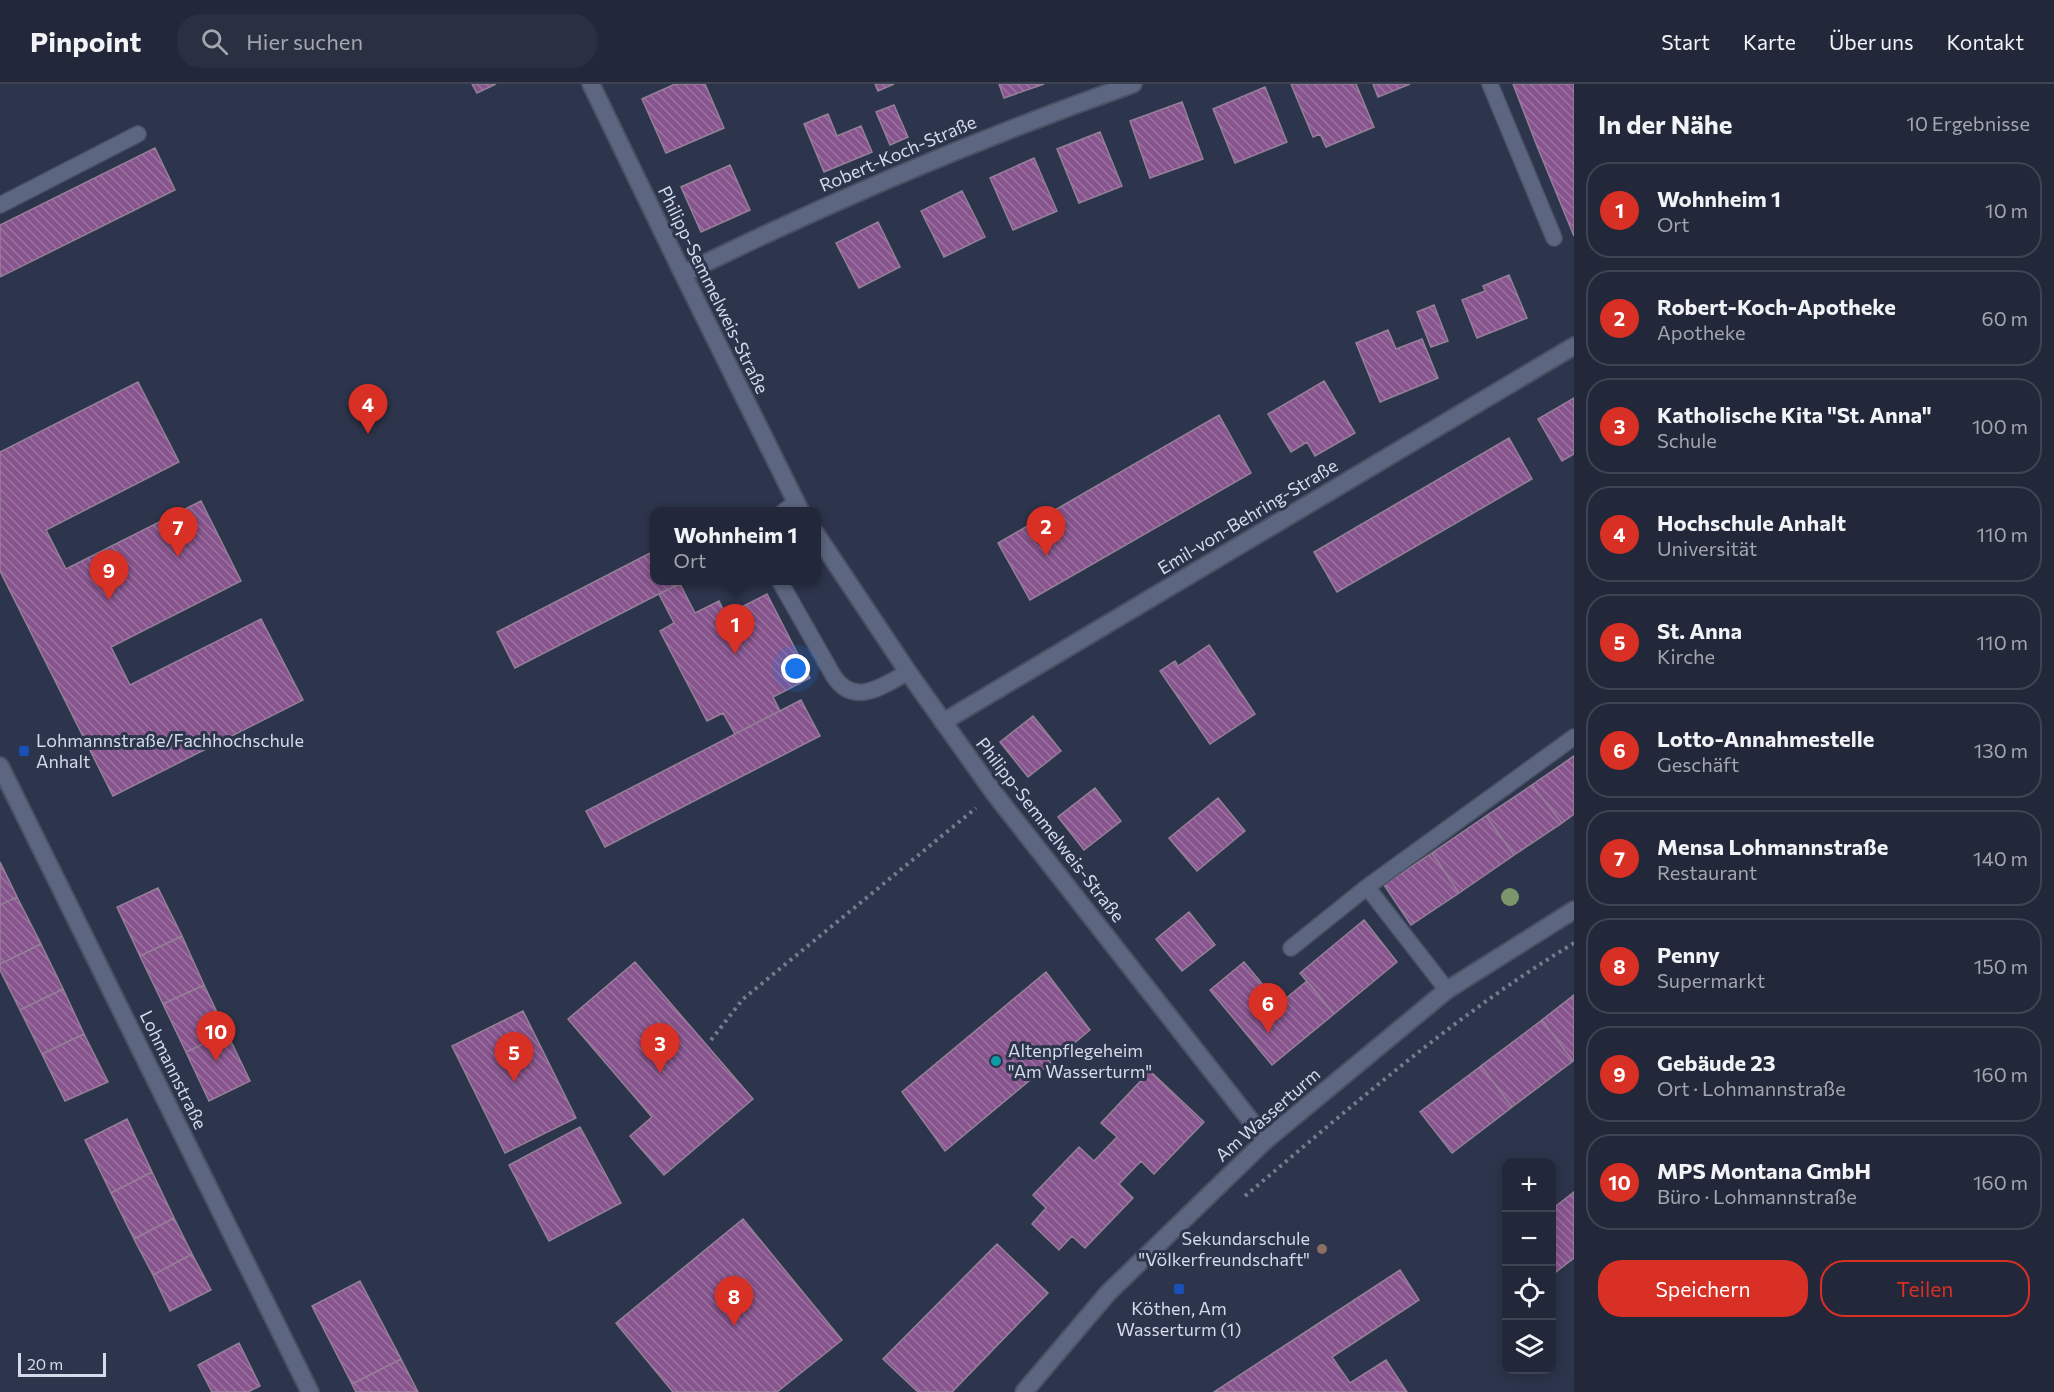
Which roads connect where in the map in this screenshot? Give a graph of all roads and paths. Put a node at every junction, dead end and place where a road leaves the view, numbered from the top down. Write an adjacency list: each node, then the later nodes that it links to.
1 (591, 84): 7 (street, Philipp-Semmelweis-Straße)
2 (1133, 84): 7 (street, Robert-Koch-Straße)
3 (1490, 84): 6 (lane)
4 (138, 134): 5 (lane)
5 (0, 205)
6 (1554, 237)
7 (683, 274): 9 (street, Philipp-Semmelweis-Straße)
8 (1574, 346): 13 (street, Emil-von-Behring-Straße)
9 (792, 507)
10 (821, 542): 12 (street, Philipp-Semmelweis-Straße)
11 (782, 585): 12 (lane)
12 (908, 672): 13 (street, Philipp-Semmelweis-Straße)
13 (942, 722): 16 (street, Philipp-Semmelweis-Straße)
14 (1574, 737): 17 (lane)
15 (0, 766): 25 (street, Lohmannstraße)
16 (994, 793): 22 (path); 23 (street, Philipp-Semmelweis-Straße)
17 (1367, 887): 20 (lane); 21 (lane)
18 (1574, 910): 21 (street, Am Wasserturm)
19 (1574, 943): 24 (path)
20 (1291, 948)
21 (1447, 990): 23 (street, Am Wasserturm)
22 (711, 1040)
23 (1266, 1140): 26 (street, Am Wasserturm)
24 (1239, 1201)
25 (310, 1392)
26 (1024, 1392)

